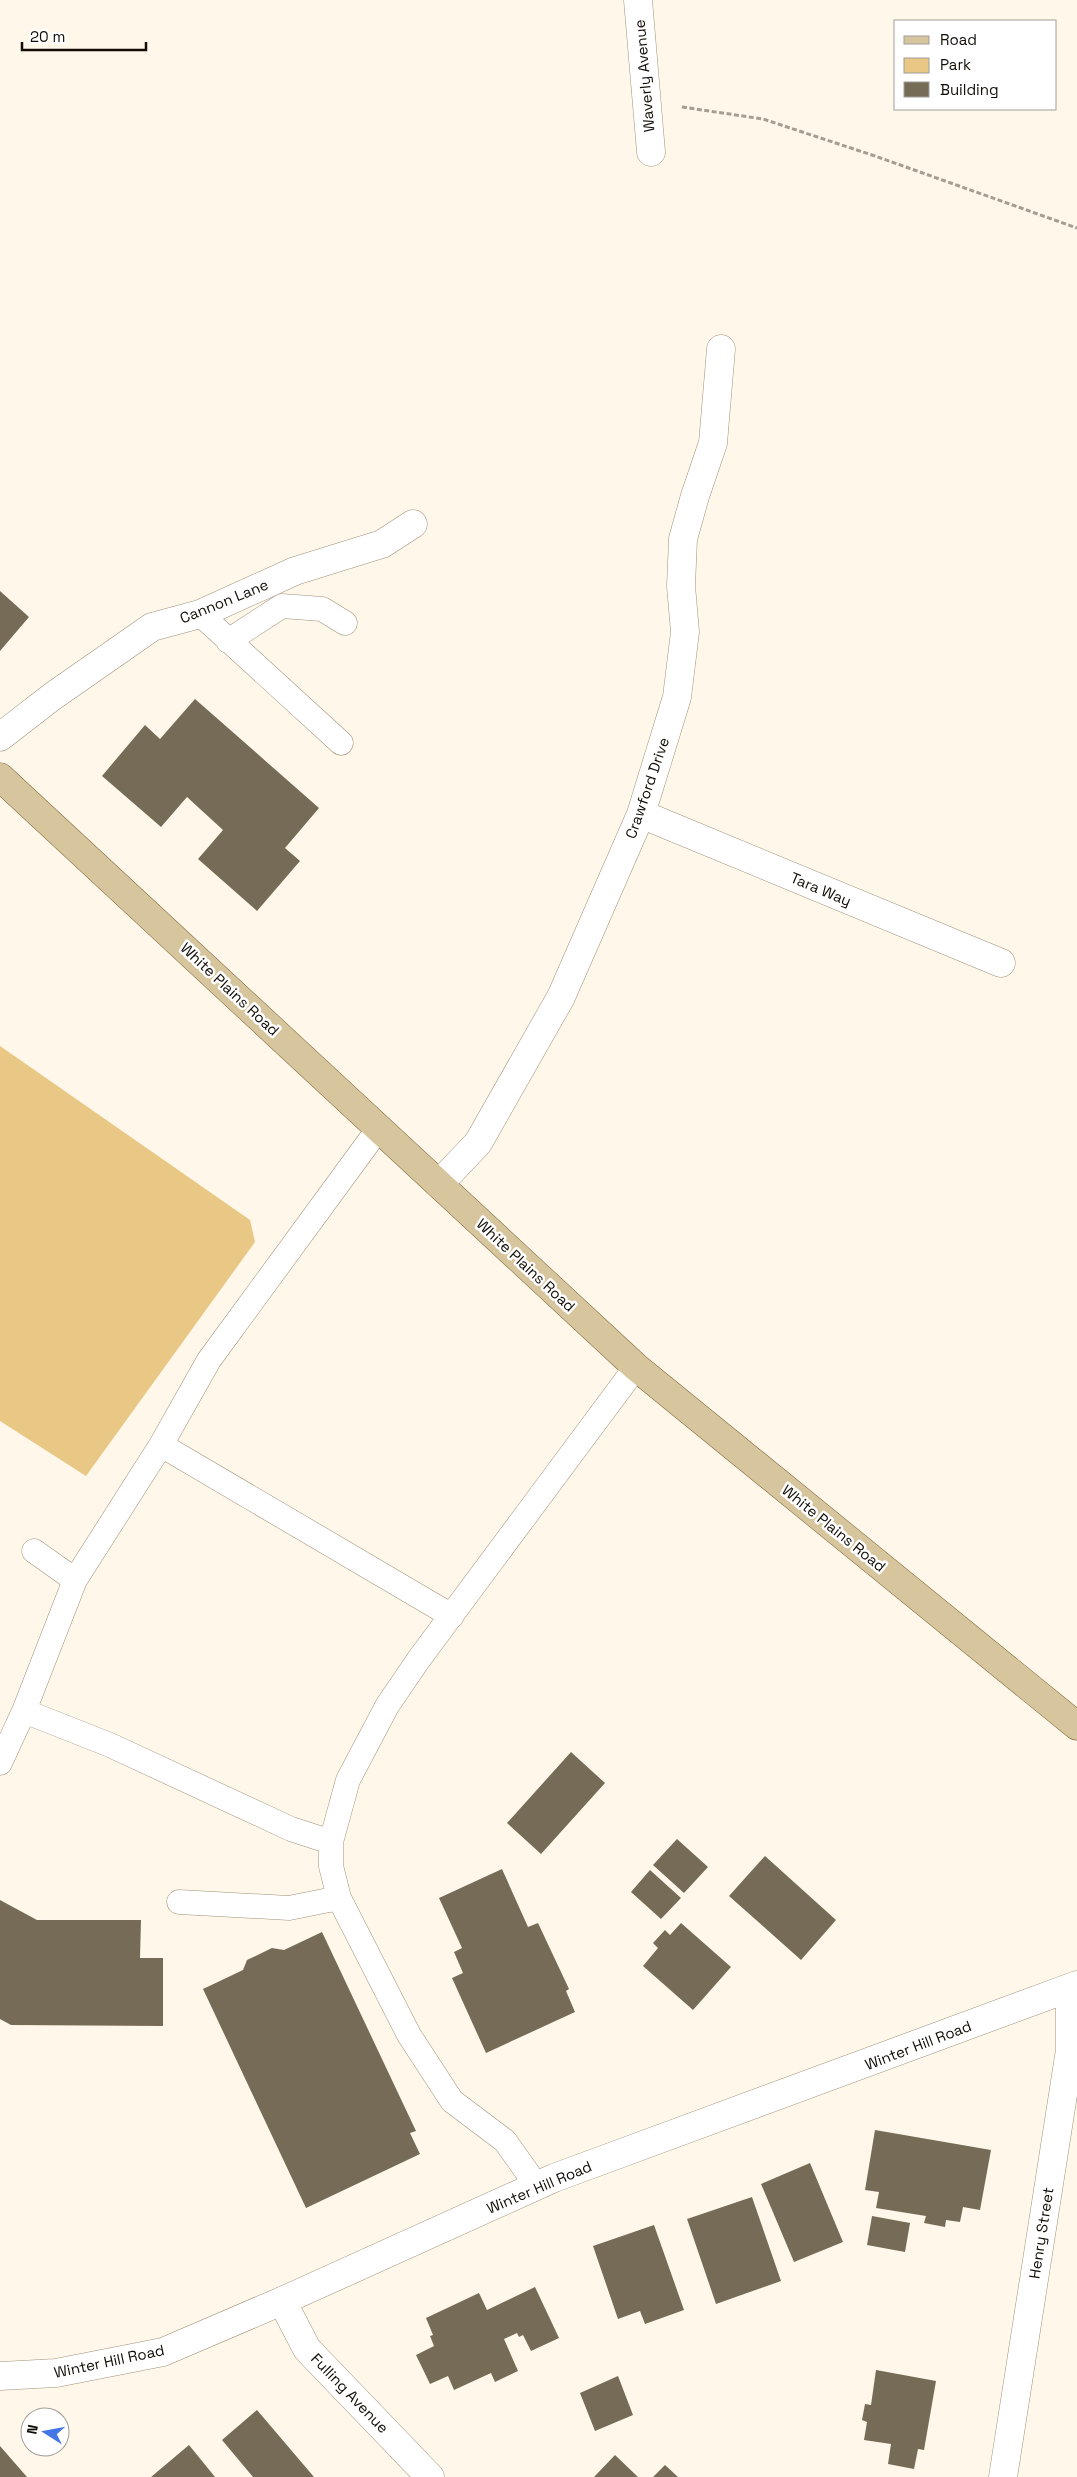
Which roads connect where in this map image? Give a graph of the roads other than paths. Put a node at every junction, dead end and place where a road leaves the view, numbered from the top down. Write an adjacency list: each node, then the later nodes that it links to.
1 (638, 0): 2 (street, Waverly Avenue)
2 (651, 152)
3 (721, 349): 11 (street, Crawford Drive)
4 (413, 524): 5 (street, Cannon Lane)
5 (200, 614): 7 (lane); 8 (street, Cannon Lane)
6 (345, 623): 7 (lane)
7 (228, 641): 9 (lane)
8 (0, 737)
9 (340, 743)
10 (0, 777): 13 (main road, White Plains Road)
11 (641, 814): 12 (street, Tara Way); 14 (street, Crawford Drive)
12 (1001, 963)
13 (379, 1128): 14 (main road, White Plains Road); 16 (lane)
14 (439, 1184): 15 (main road, White Plains Road)
15 (636, 1367): 19 (lane); 21 (main road, White Plains Road)
16 (160, 1445): 18 (lane); 19 (lane)
17 (34, 1551): 18 (lane)
18 (75, 1580): 20 (lane)
19 (452, 1616): 23 (lane)
20 (24, 1711): 22 (lane); 23 (lane)
21 (1077, 1726)
22 (0, 1763)
23 (331, 1842): 24 (lane)
24 (339, 1898): 25 (lane); 27 (lane)
25 (179, 1902)
26 (1073, 1987): 27 (street, Winter Hill Road); 31 (street, Henry Street)
27 (537, 2186): 28 (street, Winter Hill Road)
28 (282, 2301): 29 (street, Winter Hill Road); 30 (street, Fulling Avenue)
29 (0, 2376)
30 (430, 2477)
31 (1003, 2477)

